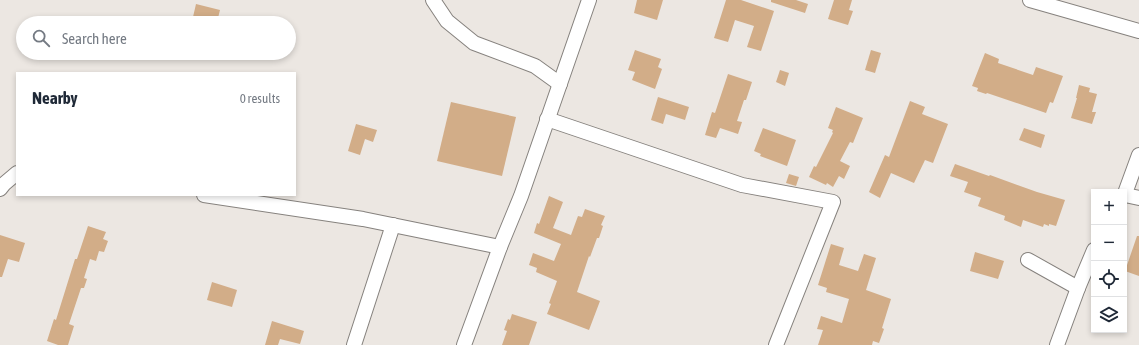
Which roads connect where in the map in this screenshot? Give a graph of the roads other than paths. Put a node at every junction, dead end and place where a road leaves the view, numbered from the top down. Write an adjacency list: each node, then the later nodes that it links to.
1 (433, 0): 5 (street)
2 (589, 0): 5 (street)
3 (1030, 0): 4 (street)
4 (1139, 31)
5 (560, 84): 6 (street)
6 (547, 119): 15 (street); 21 (street)
7 (1139, 155): 10 (street)
8 (16, 175): 9 (street)
9 (0, 189)
10 (1127, 189)
11 (211, 196): 14 (street)
12 (1127, 196): 13 (street)
13 (1139, 198)
14 (393, 225): 15 (street); 19 (street)
15 (500, 247): 20 (street)
16 (1091, 257): 18 (street)
17 (1028, 260): 18 (street)
18 (1078, 288): 22 (street)
19 (354, 345)
20 (464, 345)
21 (776, 345)
22 (1057, 345)

